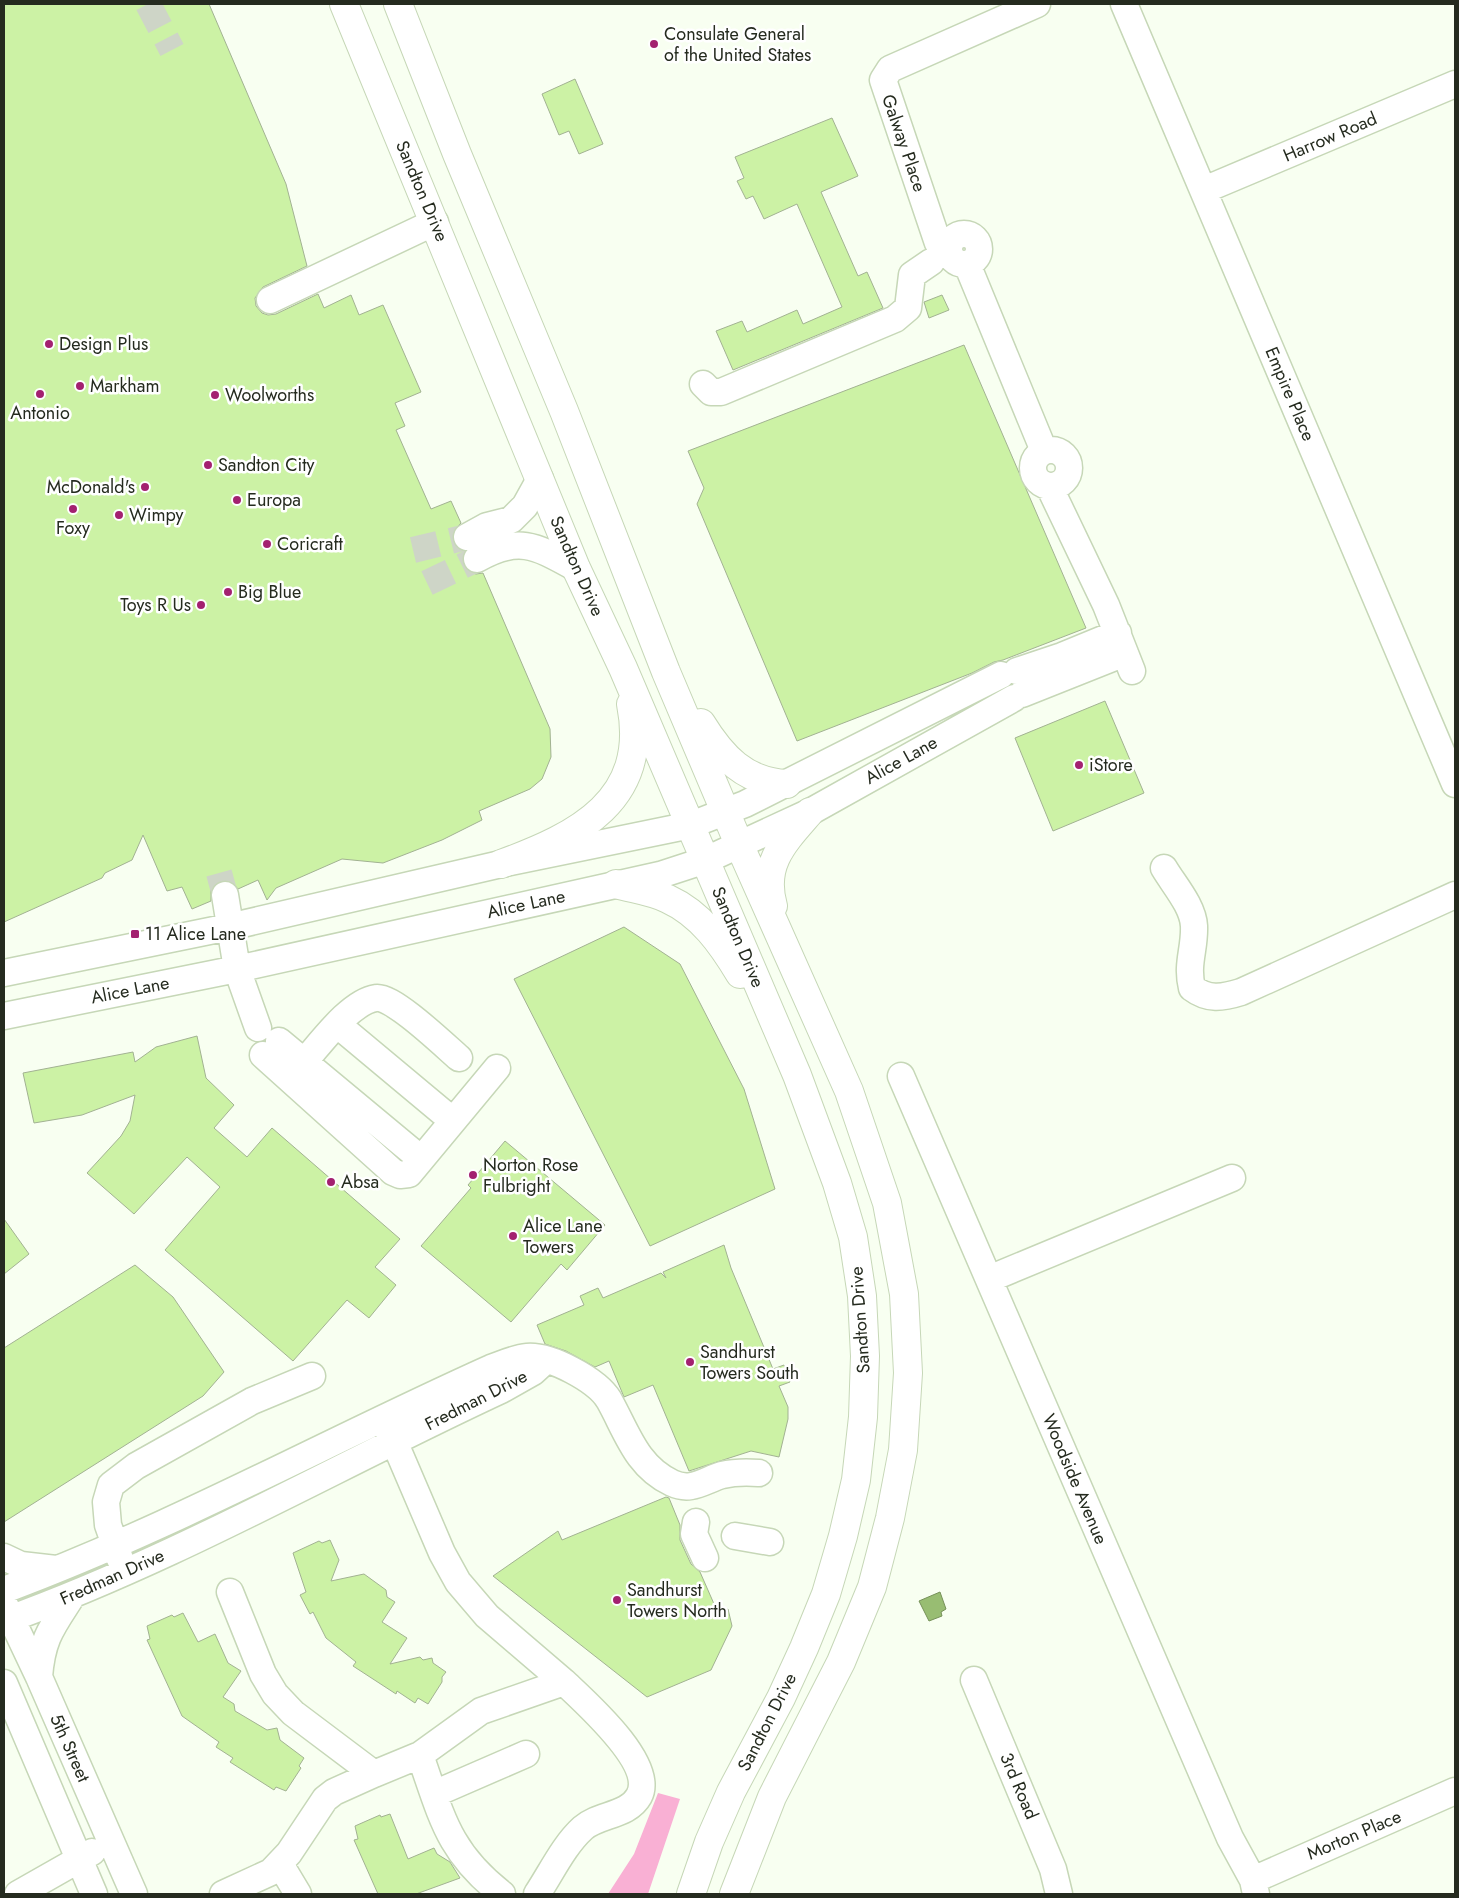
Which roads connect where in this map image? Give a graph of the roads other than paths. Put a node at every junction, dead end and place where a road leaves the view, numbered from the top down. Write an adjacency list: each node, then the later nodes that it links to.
1 (398, 4): 14 (main road)
2 (1037, 4): 8 (street, Galway Place)
3 (1124, 4): 6 (street, Empire Place)
4 (345, 6): 7 (main road, Sandton Drive)
5 (1455, 84): 6 (street, Harrow Road)
6 (1204, 190): 17 (street, Empire Place)
7 (435, 222): 9 (street); 11 (main road, Sandton Drive)
8 (949, 259): 10 (street); 15 (street)
9 (270, 300)
10 (703, 384)
11 (540, 478): 12 (main road, Sandton Drive); 12 (street)
12 (576, 568): 13 (main road, Sandton Drive)
13 (623, 668): 20 (main road, Sandton Drive); 23 (main road)
14 (666, 672): 16 (main road); 19 (main road)
15 (1014, 685): 16 (street, Alice Lane); 18 (street, Alice Lane)
16 (787, 784): 19 (street, Alice Lane)
17 (1455, 784)
18 (810, 812): 21 (street, Alice Lane); 29 (main road)
19 (727, 813): 20 (street, Alice Lane); 21 (main road)
20 (691, 825): 22 (main road, Sandton Drive); 23 (street, Alice Lane)
21 (739, 844): 22 (street, Alice Lane); 29 (main road)
22 (706, 860): 25 (street, Alice Lane); 38 (main road, Sandton Drive)
23 (502, 864): 28 (street, Alice Lane)
24 (1164, 868): 27 (street)
25 (616, 884): 30 (street, Alice Lane); 38 (main road)
26 (224, 895): 28 (street)
27 (1455, 895)
28 (229, 927): 30 (street); 31 (street, Alice Lane)
29 (786, 948): 82 (main road)
30 (237, 969): 32 (street, Alice Lane); 34 (street)
31 (4, 973)
32 (4, 1016)
33 (335, 1028): 35 (street); 36 (street); 40 (street)
34 (267, 1041): 36 (street); 41 (street)
35 (459, 1058)
36 (304, 1062): 41 (street)
37 (497, 1068): 40 (street)
38 (797, 1075): 81 (main road, Sandton Drive)
39 (901, 1076): 43 (street, Woodside Avenue)
40 (452, 1121): 41 (street)
41 (421, 1159)
42 (1232, 1178): 43 (street)
43 (989, 1280): 73 (street, Woodside Avenue)
44 (312, 1376): 52 (street)
45 (388, 1431): 46 (street, Fredman Drive); 47 (street, Fredman Drive); 48 (street); 52 (street, Fredman Drive)
46 (348, 1464): 48 (street); 56 (street, Fredman Drive)
47 (760, 1474)
48 (411, 1481): 63 (street)
49 (696, 1522): 54 (street)
50 (735, 1536): 51 (street)
51 (770, 1542)
52 (115, 1544): 55 (street, Fredman Drive); 56 (street)
53 (4, 1557): 55 (street)
54 (705, 1558)
55 (60, 1569): 57 (street, Fredman Drive)
56 (125, 1572): 59 (street, Fredman Drive)
57 (4, 1590)
58 (230, 1592): 67 (street)
59 (72, 1596): 60 (street, Fredman Drive); 61 (street)
60 (6, 1614): 61 (street, 5th Street)
61 (39, 1677): 70 (street, 5th Street)
62 (974, 1680): 83 (street, 3rd Road)
63 (564, 1682): 66 (street); 80 (street)
64 (4, 1683): 71 (street, 5th Street)
65 (526, 1754): 68 (street)
66 (420, 1755): 67 (street); 68 (street)
67 (374, 1774): 72 (street)
68 (434, 1794): 79 (street)
69 (1452, 1800): 73 (street, Morton Place)
70 (111, 1842): 71 (street); 76 (street, 5th Street)
71 (78, 1858): 74 (street); 75 (street, 5th Street)
72 (280, 1864): 77 (street); 78 (street)
73 (1254, 1887)
74 (18, 1894)
75 (94, 1894)
76 (134, 1894)
77 (223, 1894)
78 (298, 1894)
79 (502, 1894)
80 (537, 1894)
81 (691, 1894)
82 (734, 1894)
83 (1059, 1894)

